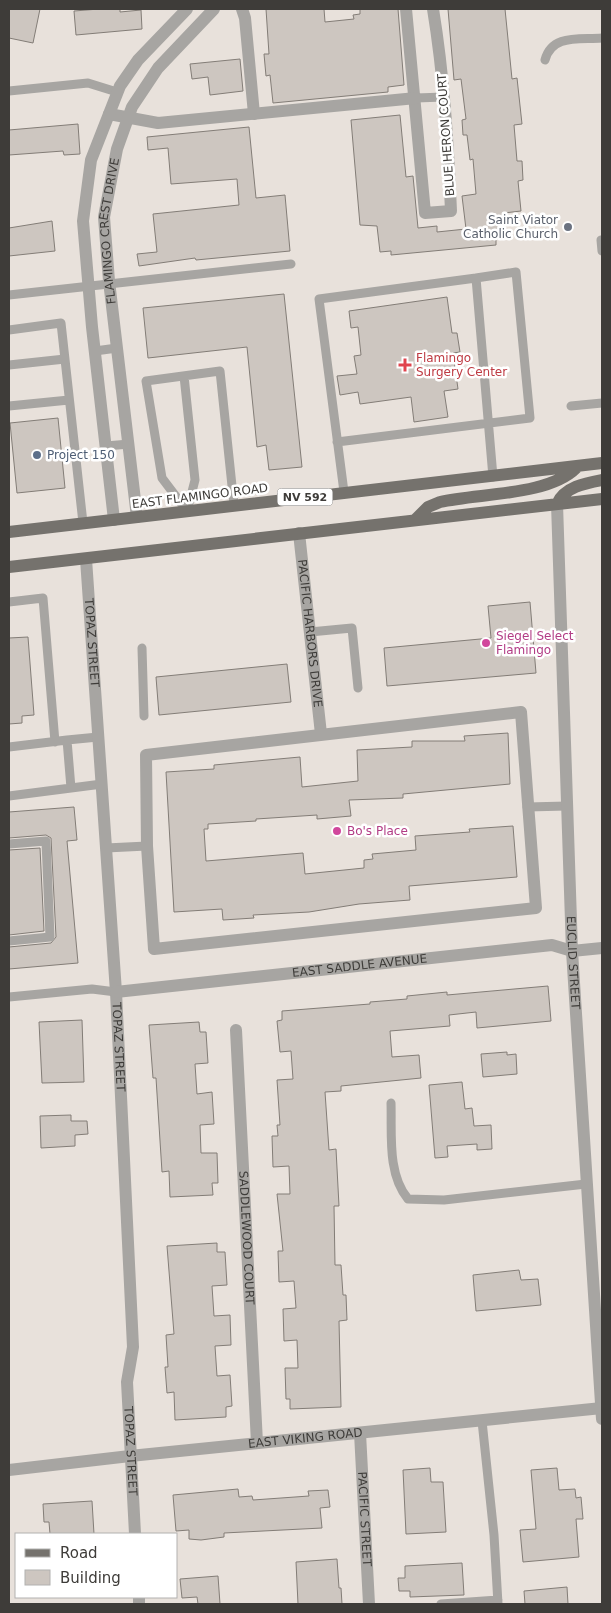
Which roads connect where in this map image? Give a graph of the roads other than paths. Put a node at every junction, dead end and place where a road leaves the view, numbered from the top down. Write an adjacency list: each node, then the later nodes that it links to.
1 (187, 9): 9 (street, FLAMINGO CREST DRIVE)
2 (214, 9): 14 (street, FLAMINGO CREST DRIVE)
3 (242, 9): 13 (street)
4 (406, 9): 11 (street, BLUE HERON COURT)
5 (433, 9): 10 (street, BLUE HERON COURT)
6 (602, 38): 7 (lane)
7 (544, 60)
8 (9, 91): 9 (lane)
9 (118, 92): 12 (street, FLAMINGO CREST DRIVE)
10 (444, 97): 11 (lane); 11 (street, BLUE HERON COURT)
11 (416, 98): 13 (street)
12 (109, 114): 14 (street); 20 (street, FLAMINGO CREST DRIVE)
13 (254, 114): 14 (street)
14 (129, 117): 19 (street, FLAMINGO CREST DRIVE)
15 (601, 240): 16 (lane)
16 (602, 251)
17 (291, 264): 19 (lane)
18 (476, 278): 32 (lane); 32 (lane); 33 (lane)
19 (109, 285): 20 (lane); 23 (street, FLAMINGO CREST DRIVE)
20 (88, 287): 21 (lane); 24 (street, FLAMINGO CREST DRIVE)
21 (9, 295)
22 (9, 330): 25 (lane)
23 (117, 348): 24 (lane); 34 (street, FLAMINGO CREST DRIVE)
24 (95, 351): 35 (street, FLAMINGO CREST DRIVE)
25 (65, 359): 26 (lane); 28 (lane)
26 (9, 365)
27 (184, 376): 43 (lane); 44 (lane); 44 (lane)
28 (69, 400): 30 (lane); 48 (lane)
29 (602, 403): 31 (lane)
30 (9, 406)
31 (570, 406)
32 (488, 424): 33 (lane); 38 (lane)
33 (337, 442): 40 (lane)
34 (128, 444): 35 (lane); 45 (street, FLAMINGO CREST DRIVE)
35 (106, 446): 46 (street, FLAMINGO CREST DRIVE)
36 (602, 463): 37 (main road, EAST FLAMINGO ROAD / NV 592)
37 (578, 466): 38 (main road, EAST FLAMINGO ROAD / NV 592); 47 (main road)
38 (493, 477): 40 (main road, EAST FLAMINGO ROAD / NV 592)
39 (602, 480): 42 (main road)
40 (344, 492): 43 (main road, EAST FLAMINGO ROAD / NV 592)
41 (602, 499): 42 (main road)
42 (557, 504): 47 (main road); 66 (street, EUCLID STREET)
43 (234, 505): 44 (main road, EAST FLAMINGO ROAD / NV 592)
44 (187, 511): 45 (main road, EAST FLAMINGO ROAD / NV 592)
45 (137, 517): 46 (main road, EAST FLAMINGO ROAD / NV 592)
46 (114, 520): 48 (main road, EAST FLAMINGO ROAD / NV 592)
47 (416, 520): 50 (main road)
48 (83, 523): 49 (main road, EAST FLAMINGO ROAD / NV 592)
49 (9, 532)
50 (299, 533): 51 (main road); 54 (street, PACIFIC HARBORS DRIVE)
51 (86, 559): 52 (main road); 59 (street, TOPAZ STREET)
52 (9, 567)
53 (9, 602): 61 (lane)
54 (310, 632): 56 (lane); 58 (street, PACIFIC HARBORS DRIVE)
55 (142, 648): 57 (lane)
56 (358, 688)
57 (144, 716)
58 (321, 734): 67 (street); 69 (street)
59 (98, 737): 60 (lane); 63 (street, TOPAZ STREET)
60 (67, 740): 61 (lane); 64 (lane)
61 (55, 742): 62 (lane)
62 (9, 747)
63 (102, 784): 64 (lane); 70 (street, TOPAZ STREET)
64 (71, 788): 65 (lane)
65 (9, 796)
66 (568, 806): 67 (lane); 73 (street, EUCLID STREET)
67 (527, 808): 69 (street)
68 (9, 844): 71 (lane)
69 (147, 846): 70 (lane)
70 (106, 848): 74 (street, TOPAZ STREET)
71 (9, 941)
72 (602, 948): 73 (street, EAST SADDLE AVENUE)
73 (572, 951): 74 (street, EAST SADDLE AVENUE); 78 (street, EUCLID STREET)
74 (116, 992): 75 (lane); 84 (street, TOPAZ STREET)
75 (9, 996)
76 (236, 1030): 83 (street, SADDLEWOOD COURT)
77 (391, 1103): 78 (lane)
78 (586, 1184): 79 (street, EUCLID STREET)
79 (602, 1408): 80 (street, EUCLID STREET); 81 (street, EAST VIKING ROAD)
80 (602, 1419)
81 (482, 1420): 82 (street, EAST VIKING ROAD); 87 (lane)
82 (360, 1433): 83 (street, EAST VIKING ROAD); 88 (street, PACIFIC STREET)
83 (258, 1443): 84 (street, EAST VIKING ROAD)
84 (130, 1456): 85 (street, EAST VIKING ROAD); 86 (street, TOPAZ STREET)
85 (9, 1470)
86 (135, 1533)
87 (498, 1602): 89 (lane)
88 (369, 1604)
89 (441, 1604)

